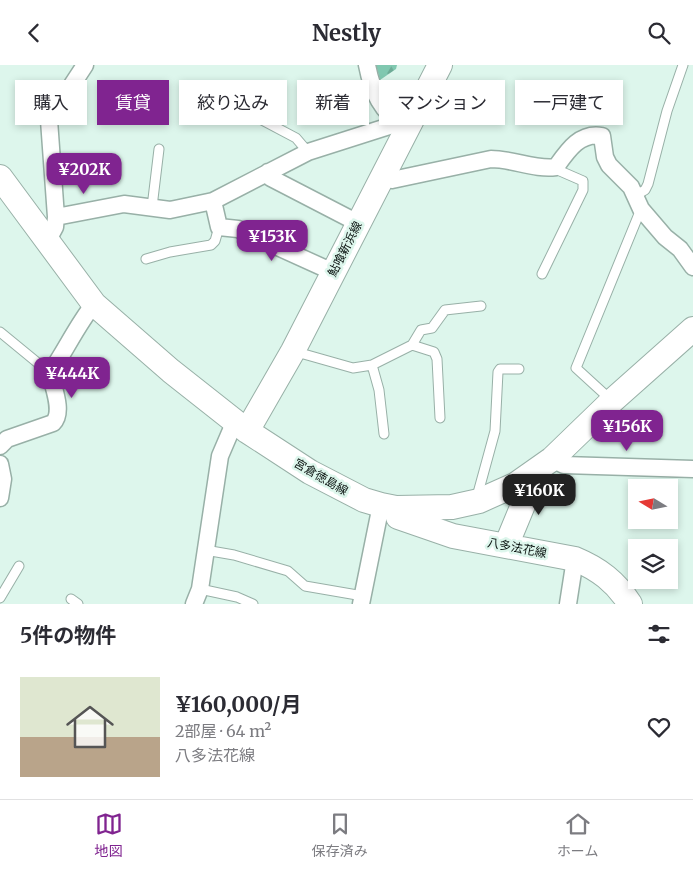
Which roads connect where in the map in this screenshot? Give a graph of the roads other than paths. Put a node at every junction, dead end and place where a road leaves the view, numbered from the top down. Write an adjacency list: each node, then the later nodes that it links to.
1 (84, 65): 18 (street)
2 (367, 65): 6 (street)
3 (440, 65): 5 (main road, 鮎喰新浜線)
4 (683, 65): 16 (lane)
5 (431, 80)
6 (379, 100)
7 (271, 125): 10 (lane)
8 (403, 125): 10 (street); 14 (main road, 鮎喰新浜線)
9 (159, 149): 17 (lane)
10 (308, 152): 12 (street)
11 (556, 167): 14 (street); 16 (street); 25 (lane)
12 (268, 172): 15 (street); 19 (street)
13 (0, 177): 21 (main road, 宮倉徳島線)
14 (381, 178): 19 (main road, 鮎喰新浜線)
15 (213, 201): 17 (street); 20 (street)
16 (638, 202): 23 (street); 35 (lane)
17 (152, 207): 18 (street)
18 (56, 217): 21 (street)
19 (358, 223): 24 (main road, 鮎喰新浜線)
20 (218, 227): 22 (lane); 24 (street)
21 (48, 240): 26 (main road, 宮倉徳島線)
22 (146, 259)
23 (693, 267)
24 (333, 272): 31 (main road, 鮎喰新浜線)
25 (542, 274)
26 (94, 304): 34 (street); 37 (main road, 宮倉徳島線)
27 (481, 306): 30 (lane)
28 (693, 329): 35 (main road, 宮倉徳島線)
29 (0, 333): 34 (lane)
30 (412, 345): 32 (lane); 36 (lane)
31 (293, 351): 32 (lane); 37 (main road, 鮎喰新浜線)
32 (372, 365): 38 (lane)
33 (519, 369): 45 (lane)
34 (50, 373): 39 (street)
35 (612, 401): 40 (main road, 宮倉徳島線)
36 (440, 418)
37 (241, 426): 46 (main road, 宮倉徳島線); 48 (street)
38 (384, 433)
39 (0, 446)
40 (552, 459): 42 (street); 43 (main road, 宮倉徳島線)
41 (0, 464): 44 (street)
42 (693, 469)
43 (531, 476): 45 (main road, 宮倉徳島線); 47 (main road)
44 (0, 497)
45 (479, 501): 46 (main road, 宮倉徳島線)
46 (388, 507): 47 (main road, 八多法花線); 53 (street)
47 (506, 546): 49 (main road, 八多法花線)
48 (205, 550): 51 (street); 53 (lane)
49 (575, 559): 56 (street); 57 (main road, 八多法花線)
50 (19, 566): 52 (lane)
51 (200, 589): 54 (street); 55 (lane)
52 (0, 598)
53 (362, 600)
54 (194, 604)
55 (253, 604)
56 (568, 604)
57 (630, 604)

